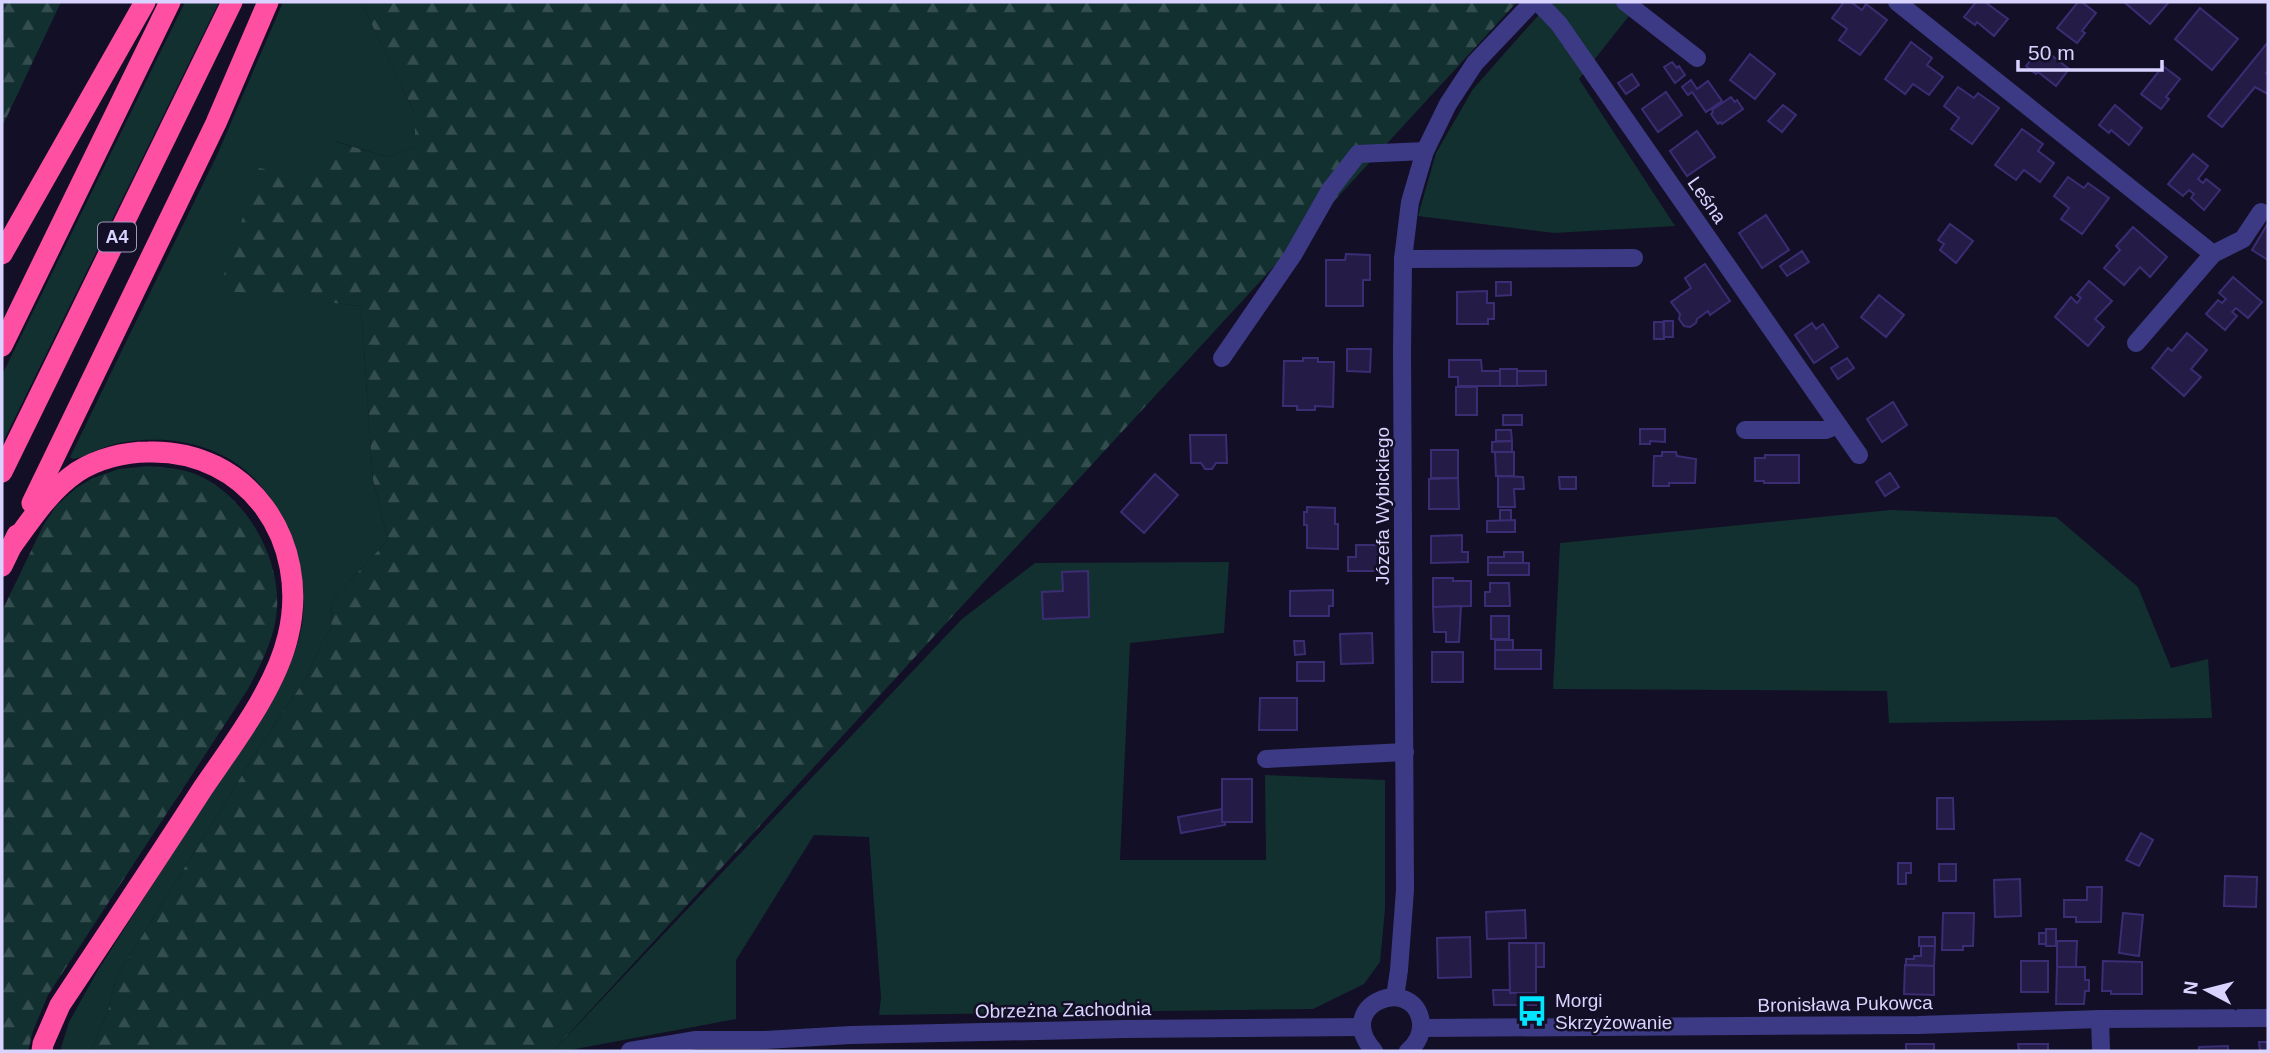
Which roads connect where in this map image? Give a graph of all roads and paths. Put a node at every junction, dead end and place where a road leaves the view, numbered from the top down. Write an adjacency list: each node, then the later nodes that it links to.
1 (145, 2): 11 (highway)
2 (170, 2): 16 (highway)
3 (232, 2): 21 (highway, A4)
4 (268, 2): 22 (highway)
5 (1535, 2): 9 (street, Leśna); 18 (street, Leśna)
6 (1625, 2): 8 (street)
7 (1897, 2): 12 (street)
8 (1697, 58)
9 (1425, 150): 14 (street, Józefa Wybickiego); 17 (street)
10 (2261, 212): 12 (street)
11 (2, 254)
12 (2213, 254): 15 (street)
13 (1634, 258): 14 (street)
14 (1403, 259): 23 (street, Józefa Wybickiego)
15 (2136, 344)
16 (2, 346)
17 (1223, 358)
18 (1838, 425): 19 (street); 20 (street, Leśna)
19 (1745, 430)
20 (1859, 455)
21 (2, 472)
22 (6, 556): 31 (highway)
23 (1405, 752): 24 (street); 25 (street, Józefa Wybickiego)
24 (1266, 759)
25 (1395, 997): 28 (street); 29 (street)
26 (2268, 1018): 27 (street, Bronisława Pukowca)
27 (2101, 1020): 29 (street, Bronisława Pukowca); 36 (street)
28 (1362, 1027): 30 (street, Obrzeżna Zachodnia); 34 (street)
29 (1422, 1028): 35 (street)
30 (765, 1040): 32 (street, Obrzeżna Zachodnia); 33 (street, Obrzeżna Zachodnia)
31 (42, 1051)
32 (629, 1051)
33 (726, 1051)
34 (1374, 1051)
35 (1408, 1051)
36 (2101, 1051)

